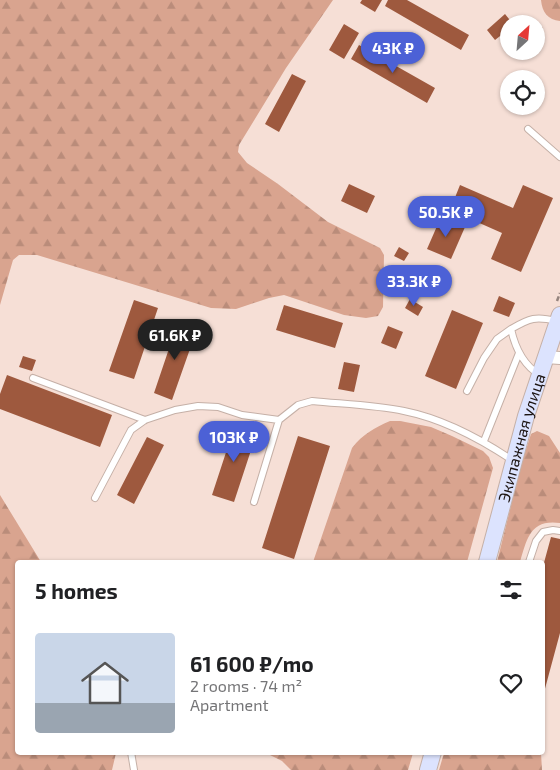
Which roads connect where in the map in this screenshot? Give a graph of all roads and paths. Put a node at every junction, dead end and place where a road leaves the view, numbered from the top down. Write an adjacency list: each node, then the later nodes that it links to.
1 (528, 129): 2 (lane)
2 (560, 157)
3 (559, 318): 4 (lane); 6 (main road, Экипажная улица)
4 (511, 329): 5 (lane); 9 (lane)
5 (519, 353): 7 (lane); 12 (lane)
6 (553, 357): 7 (main road, Экипажная улица)
7 (540, 375): 13 (main road, Экипажная улица)
8 (34, 378): 10 (lane)
9 (467, 391)
10 (145, 420): 11 (lane); 14 (lane)
11 (279, 420): 12 (lane); 15 (lane)
12 (484, 441): 13 (lane)
13 (513, 461): 17 (main road, Экипажная улица)
14 (95, 498)
15 (254, 502)
16 (560, 531): 18 (lane)
17 (488, 560)
18 (530, 560)
19 (132, 755): 21 (lane)
20 (432, 755): 22 (main road)
21 (134, 770)
22 (428, 770)

